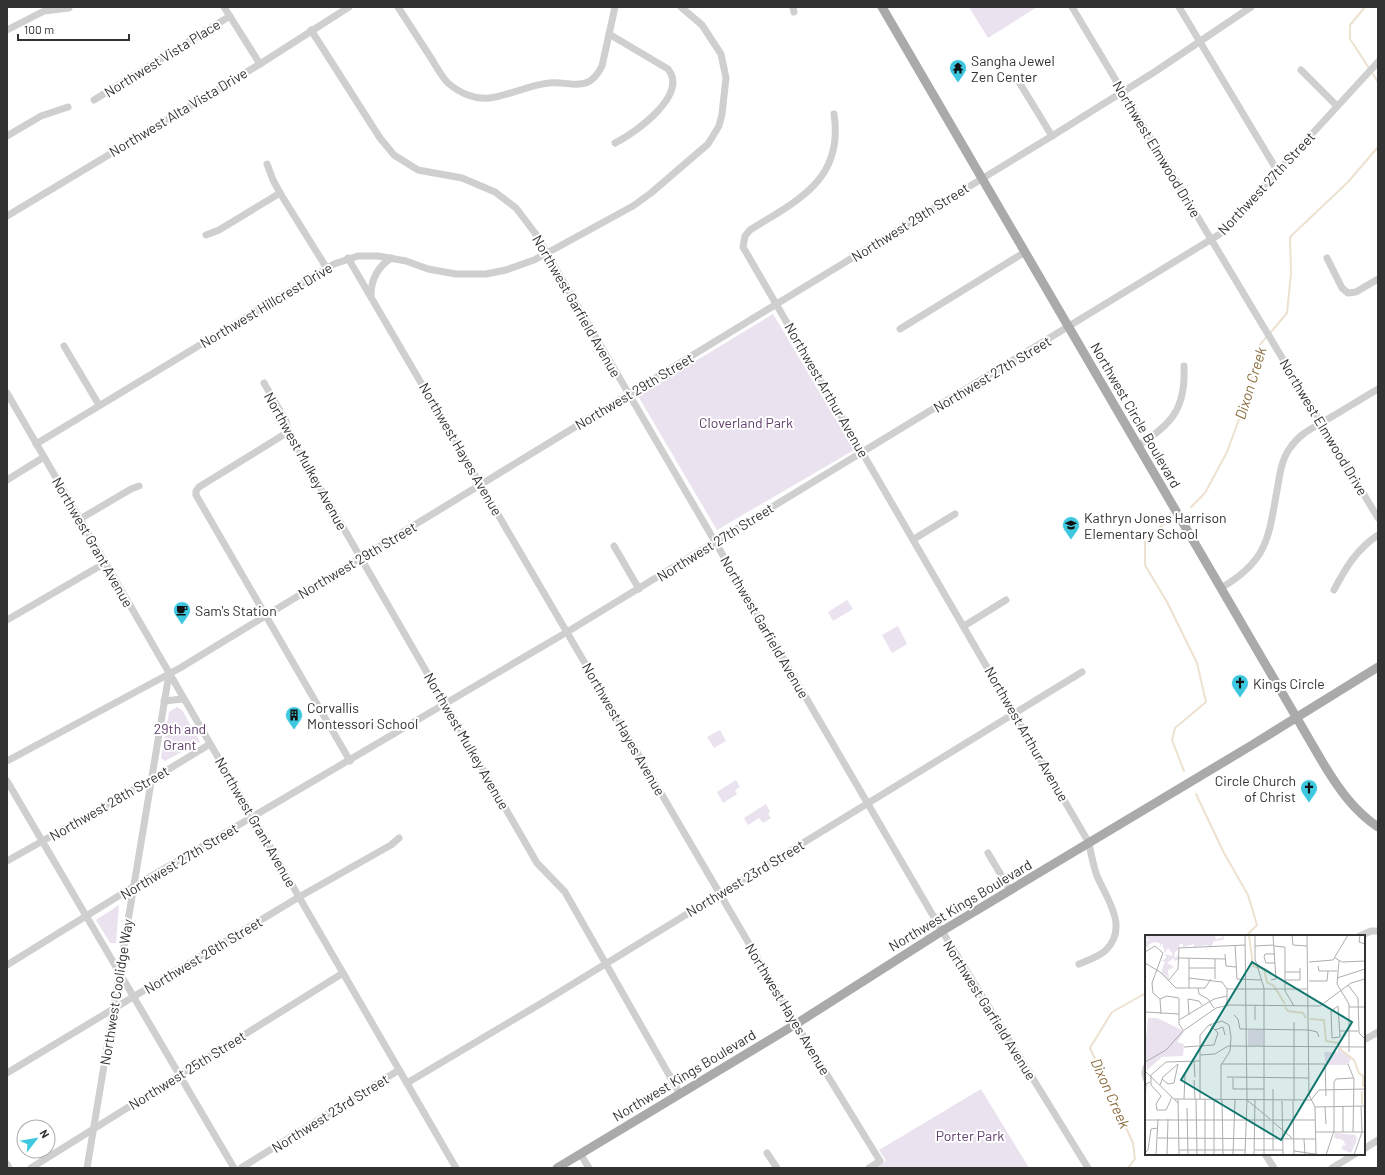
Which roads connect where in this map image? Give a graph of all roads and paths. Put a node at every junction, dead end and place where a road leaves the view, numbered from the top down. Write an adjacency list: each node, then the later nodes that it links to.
1 (224, 7): 11 (street)
2 (348, 7): 13 (street, Northwest Alta Vista Drive)
3 (398, 7): 14 (street)
4 (615, 7): 14 (street)
5 (681, 7): 36 (street, Northwest Hillcrest Drive)
6 (882, 7): 30 (main road, Northwest Circle Boulevard)
7 (1072, 7): 20 (street, Northwest Elmwood Drive)
8 (1179, 7): 15 (street)
9 (1251, 7): 15 (street, Northwest 29th Street)
10 (69, 8): 12 (street)
11 (230, 16): 17 (street); 21 (street, Northwest Vista Place)
12 (7, 30)
13 (311, 30): 17 (street, Northwest Alta Vista Drive); 36 (street, Northwest Garfield Avenue)
14 (609, 34): 27 (street)
15 (1199, 41): 20 (street, Northwest 29th Street); 29 (street)
16 (1378, 62): 22 (street, Northwest 27th Street)
17 (260, 64): 32 (street, Northwest Alta Vista Drive)
18 (1301, 70): 22 (street)
19 (1016, 77): 26 (street)
20 (1122, 91): 26 (street, Northwest 29th Street); 34 (street, Northwest Elmwood Drive)
21 (94, 100)
22 (1337, 106): 29 (street, Northwest 27th Street)
23 (68, 107): 25 (street)
24 (834, 114): 43 (street, Northwest Arthur Avenue)
25 (7, 136)
26 (1052, 136): 30 (street, Northwest 29th Street)
27 (615, 143)
28 (267, 164): 31 (street)
29 (1278, 172): 34 (street, Northwest 27th Street)
30 (983, 178): 35 (main road, Northwest Circle Boulevard); 43 (street, Northwest 29th Street)
31 (280, 193): 33 (street); 40 (street)
32 (7, 216)
33 (206, 235)
34 (1211, 240): 44 (street, Northwest 27th Street); 53 (street, Northwest Elmwood Drive)
35 (1025, 252): 44 (main road, Northwest Circle Boulevard); 45 (street)
36 (547, 253): 38 (street, Northwest Hillcrest Drive); 51 (street, Northwest Garfield Avenue)
37 (348, 258): 38 (street, Northwest Hillcrest Drive); 40 (street, Northwest Hillcrest Drive); 42 (street, Northwest Hayes Avenue)
38 (391, 258): 42 (street)
39 (1327, 258): 41 (street)
40 (326, 267): 52 (street, Northwest Hillcrest Drive)
41 (1378, 279)
42 (371, 295): 60 (street, Northwest Hayes Avenue)
43 (776, 304): 51 (street, Northwest 29th Street); 57 (street, Northwest Arthur Avenue)
44 (1068, 327): 56 (main road, Northwest Circle Boulevard); 57 (street, Northwest 27th Street)
45 (900, 329)
46 (64, 346): 52 (street)
47 (1184, 366): 56 (street)
48 (264, 383): 54 (street, Northwest Mulkey Avenue)
49 (1378, 389): 53 (street)
50 (7, 393): 55 (street, Northwest Grant Avenue)
51 (629, 394): 60 (street, Northwest 29th Street); 67 (street, Northwest Garfield Avenue)
52 (99, 405): 55 (street, Northwest Hillcrest Drive)
53 (1321, 423): 63 (street, Northwest Elmwood Drive); 71 (street)
54 (288, 432): 69 (street, Northwest Mulkey Avenue); 75 (street)
55 (36, 444): 58 (street, Northwest Grant Avenue)
56 (1138, 446): 71 (main road, Northwest Circle Boulevard)
57 (863, 453): 66 (street, Northwest Arthur Avenue); 67 (street, Northwest 27th Street)
58 (44, 457): 59 (street); 64 (street, Northwest Grant Avenue)
59 (7, 480)
60 (481, 484): 69 (street, Northwest 29th Street); 78 (street, Northwest Hayes Avenue)
61 (139, 486): 64 (street)
62 (955, 514): 66 (street)
63 (1378, 518)
64 (80, 519): 70 (street, Northwest Grant Avenue)
65 (1378, 535): 73 (street)
66 (914, 539): 77 (street, Northwest Arthur Avenue)
67 (716, 542): 72 (street, Northwest 27th Street); 92 (street, Northwest Garfield Avenue)
68 (614, 546): 72 (street)
69 (360, 558): 75 (street, Northwest 29th Street); 84 (street, Northwest Mulkey Avenue)
70 (106, 563): 76 (street); 81 (street, Northwest Grant Avenue)
71 (1221, 588): 86 (main road, Northwest Circle Boulevard)
72 (639, 589): 78 (street, Northwest 27th Street)
73 (1334, 590)
74 (1006, 600): 77 (street)
75 (265, 615): 81 (street, Northwest 29th Street); 89 (street)
76 (7, 620)
77 (964, 626): 85 (street, Northwest Arthur Avenue)
78 (567, 632): 84 (street, Northwest 27th Street); 102 (street, Northwest Hayes Avenue)
79 (1378, 667): 86 (main road, Northwest Kings Boulevard)
80 (1082, 672): 85 (street, Northwest 23rd Street)
81 (169, 674): 82 (street, Northwest Grant Avenue); 83 (street, Northwest Coolidge Way); 88 (street, Northwest 29th Street)
82 (184, 699): 83 (street); 87 (street, Northwest Grant Avenue)
83 (164, 701): 90 (street, Northwest Coolidge Way)
84 (446, 705): 89 (street, Northwest 27th Street); 108 (street, Northwest Mulkey Avenue)
85 (1015, 713): 92 (street, Northwest 23rd Street); 97 (street, Northwest Arthur Avenue)
86 (1296, 717): 94 (main road, Northwest Circle Boulevard); 97 (main road, Northwest Kings Boulevard)
87 (210, 744): 90 (street, Northwest 28th Street); 93 (street, Northwest Grant Avenue)
88 (7, 761)
89 (350, 761): 93 (street, Northwest 27th Street)
90 (151, 780): 96 (street, Northwest 28th Street); 100 (street, Northwest Coolidge Way)
91 (7, 781): 96 (street)
92 (867, 803): 102 (street, Northwest 23rd Street); 105 (street, Northwest Garfield Avenue)
93 (252, 817): 100 (street, Northwest 27th Street); 103 (street, Northwest Grant Avenue)
94 (1378, 827)
95 (399, 838): 103 (street, Northwest 26th Street)
96 (42, 841): 99 (street, Northwest 28th Street); 104 (street)
97 (1089, 843): 101 (main road, Northwest Kings Boulevard); 109 (street, Northwest Arthur Avenue)
98 (988, 853): 101 (street)
99 (7, 861)
100 (133, 887): 104 (street, Northwest 27th Street); 111 (street, Northwest Coolidge Way)
101 (1010, 890): 105 (main road, Northwest Kings Boulevard)
102 (719, 893): 108 (street, Northwest 23rd Street); 115 (street, Northwest Hayes Avenue)
103 (299, 897): 112 (street, Northwest Grant Avenue); 113 (street, Northwest 26th Street)
104 (88, 916): 110 (street, Northwest 27th Street); 111 (street)
105 (942, 931): 115 (main road, Northwest Kings Boulevard); 141 (street, Northwest Garfield Avenue)
106 (1378, 931): 107 (street)
107 (1362, 935)
108 (606, 964): 121 (street, Northwest 23rd Street); 122 (street, Northwest Mulkey Avenue)
109 (1079, 964)
110 (7, 965)
111 (119, 973): 113 (street); 114 (street, Northwest Coolidge Way)
112 (343, 973): 118 (street, Northwest Grant Avenue); 120 (street, Northwest 25th Street)
113 (133, 997): 114 (street, Northwest 26th Street); 120 (street)
114 (113, 1009): 119 (street, Northwest 26th Street); 123 (street, Northwest Coolidge Way)
115 (796, 1024): 122 (main road, Northwest Kings Boulevard); 140 (street, Northwest Hayes Avenue)
116 (1378, 1032): 117 (street)
117 (1365, 1039)
118 (399, 1070): 121 (street, Northwest Grant Avenue); 135 (street, Northwest 23rd Street)
119 (7, 1073)
120 (180, 1075): 123 (street, Northwest 25th Street); 134 (street)
121 (407, 1084): 136 (street, Northwest Grant Avenue)
122 (680, 1094): 127 (main road, Northwest Kings Boulevard)
123 (94, 1128): 132 (street, Northwest 25th Street); 133 (street, Northwest Coolidge Way)
124 (1378, 1140): 125 (street)
125 (1365, 1147)
126 (767, 1153): 139 (street)
127 (580, 1155): 137 (main road, Northwest Kings Boulevard); 138 (street)
128 (1266, 1155): 142 (street)
129 (1353, 1155): 143 (street)
130 (7, 1164): 131 (street)
131 (10, 1168)
132 (31, 1168)
133 (87, 1168)
134 (234, 1168)
135 (241, 1168)
136 (456, 1168)
137 (557, 1168)
138 (589, 1168)
139 (777, 1168)
140 (869, 1168)
141 (1088, 1168)
142 (1274, 1168)
143 (1332, 1168)

